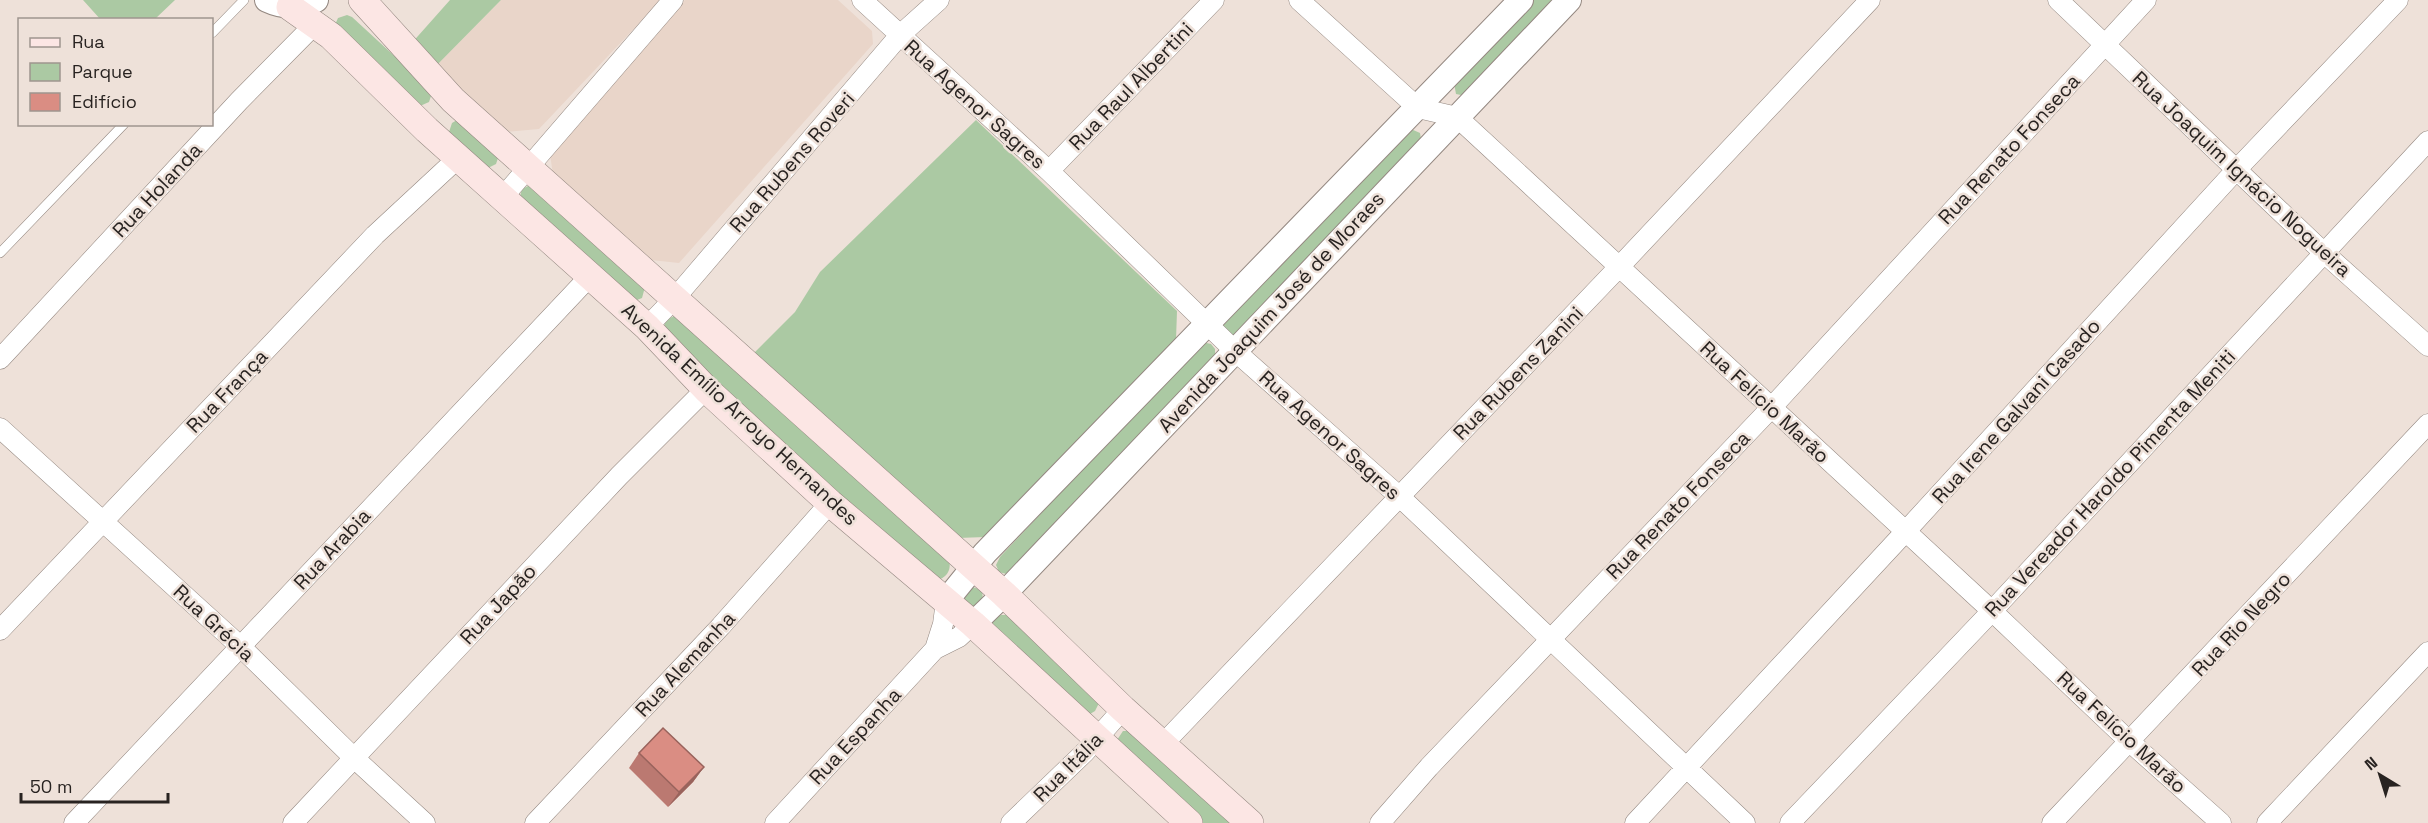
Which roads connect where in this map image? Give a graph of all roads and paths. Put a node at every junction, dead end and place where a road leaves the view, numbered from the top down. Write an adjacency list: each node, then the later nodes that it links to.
1 (244, 0): 15 (lane)
2 (362, 0): 18 (main road, Avenida Emílio Arroyo Hernandes)
3 (673, 0): 25 (street)
4 (862, 0): 16 (street, Rua Agenor Sagres)
5 (939, 0): 16 (street, Rua Rubens Roveri)
6 (1214, 0): 27 (street, Rua Raul Albertini)
7 (1299, 0): 19 (street, Rua Felício Marão)
8 (1521, 0): 19 (street, Avenida Joaquim José de Moraes)
9 (1569, 0): 20 (street, Avenida Joaquim José de Moraes)
10 (1870, 0): 31 (street, Rua Rubens Zanini)
11 (2058, 0): 17 (street, Rua Joaquim Ignácio Nogueira)
12 (2146, 0): 17 (street, Rua Renato Fonseca)
13 (2398, 0): 26 (street, Rua Irene Galvani Casado)
14 (297, 7): 22 (main road, Avenida Emílio Arroyo Hernandes); 38 (street, Rua Holanda)
15 (213, 32)
16 (900, 35): 27 (street, Rua Agenor Sagres); 33 (street, Rua Rubens Roveri)
17 (2105, 44): 26 (street, Rua Joaquim Ignácio Nogueira); 40 (street, Rua Renato Fonseca)
18 (453, 100): 22 (main road); 25 (main road, Avenida Emílio Arroyo Hernandes)
19 (1418, 108): 20 (street, Rua Felício Marão); 34 (street, Avenida Joaquim José de Moraes)
20 (1457, 117): 31 (street, Rua Felício Marão); 37 (street, Avenida Joaquim José de Moraes)
21 (122, 126): 30 (lane)
22 (427, 130): 24 (main road, Avenida Emílio Arroyo Hernandes)
23 (2428, 141): 29 (street, Rua Vereador Haroldo Pimenta Meniti)
24 (458, 158): 28 (main road, Avenida Emílio Arroyo Hernandes); 45 (street, Rua França)
25 (528, 168): 28 (street); 33 (main road, Avenida Emílio Arroyo Hernandes)
26 (2237, 169): 29 (street, Rua Joaquim Ignácio Nogueira); 46 (street, Rua Irene Galvani Casado)
27 (1049, 171): 34 (street, Rua Agenor Sagres)
28 (502, 198): 32 (main road, Avenida Emílio Arroyo Hernandes)
29 (2323, 252): 36 (street, Rua Joaquim Ignácio Nogueira); 50 (street, Rua Vereador Haroldo Pimenta Meniti)
30 (0, 253)
31 (1619, 267): 40 (street, Rua Felício Marão); 43 (street, Rua Rubens Zanini)
32 (591, 275): 35 (main road, Avenida Emílio Arroyo Hernandes); 54 (street, Rua Arabia)
33 (675, 298): 35 (street, Rua Rubens Roveri); 47 (main road, Avenida Emílio Arroyo Hernandes)
34 (1207, 323): 37 (street, Rua Agenor Sagres); 47 (street, Avenida Joaquim José de Moraes)
35 (647, 327): 39 (main road, Avenida Emílio Arroyo Hernandes)
36 (2428, 345)
37 (1235, 351): 43 (street, Rua Agenor Sagres); 48 (street, Avenida Joaquim José de Moraes)
38 (0, 359)
39 (706, 389): 44 (main road, Avenida Emílio Arroyo Hernandes); 61 (street, Rua Japão)
40 (1771, 408): 46 (street, Rua Felício Marão); 53 (street, Rua Renato Fonseca)
41 (2428, 424): 59 (street, Rua Rio Negro)
42 (0, 428): 45 (street, Rua Grécia)
43 (1400, 497): 53 (street, Rua Agenor Sagres); 60 (street, Rua Rubens Zanini)
44 (830, 503): 49 (main road, Avenida Emílio Arroyo Hernandes); 66 (street, Rua Alemanha)
45 (103, 520): 52 (street, Rua França); 54 (street, Rua Grécia)
46 (1906, 531): 50 (street, Rua Felício Marão); 62 (street, Rua Irene Galvani Casado)
47 (973, 567): 48 (main road, Avenida Emílio Arroyo Hernandes); 49 (street, Avenida Joaquim José de Moraes)
48 (1004, 594): 51 (street, Avenida Joaquim José de Moraes); 57 (main road, Avenida Emílio Arroyo Hernandes)
49 (945, 601): 51 (main road, Avenida Emílio Arroyo Hernandes); 55 (street, Rua Espanha)
50 (1992, 611): 59 (street, Rua Felício Marão); 74 (street, Rua Vereador Haroldo Pimenta Meniti)
51 (973, 624): 55 (street, Rua Espanha); 58 (main road, Avenida Emílio Arroyo Hernandes)
52 (0, 630)
53 (1549, 640): 62 (street, Rua Agenor Sagres); 71 (street, Rua Renato Fonseca)
54 (240, 647): 61 (street, Rua Grécia); 63 (street, Rua Arabia)
55 (934, 649): 67 (street, Rua Espanha)
56 (2428, 652): 77 (street)
57 (1123, 709): 58 (street, Rua Itália); 60 (main road, Avenida Emílio Arroyo Hernandes)
58 (1097, 738): 68 (street, Rua Itália); 69 (main road, Avenida Emílio Arroyo Hernandes)
59 (2130, 742): 75 (street, Rua Rio Negro); 76 (street, Rua Felício Marão)
60 (1163, 744): 70 (main road, Avenida Emílio Arroyo Hernandes)
61 (353, 757): 64 (street, Rua Japão); 65 (street, Rua Grécia)
62 (1685, 768): 72 (street, Rua Irene Galvani Casado); 73 (street, Rua Agenor Sagres)
63 (74, 823)
64 (293, 823)
65 (425, 823)
66 (535, 823)
67 (775, 823)
68 (1011, 823)
69 (1189, 823)
70 (1251, 823)
71 (1380, 823)
72 (1635, 823)
73 (1745, 823)
74 (1790, 823)
75 (2052, 823)
76 (2221, 823)
77 (2267, 823)

